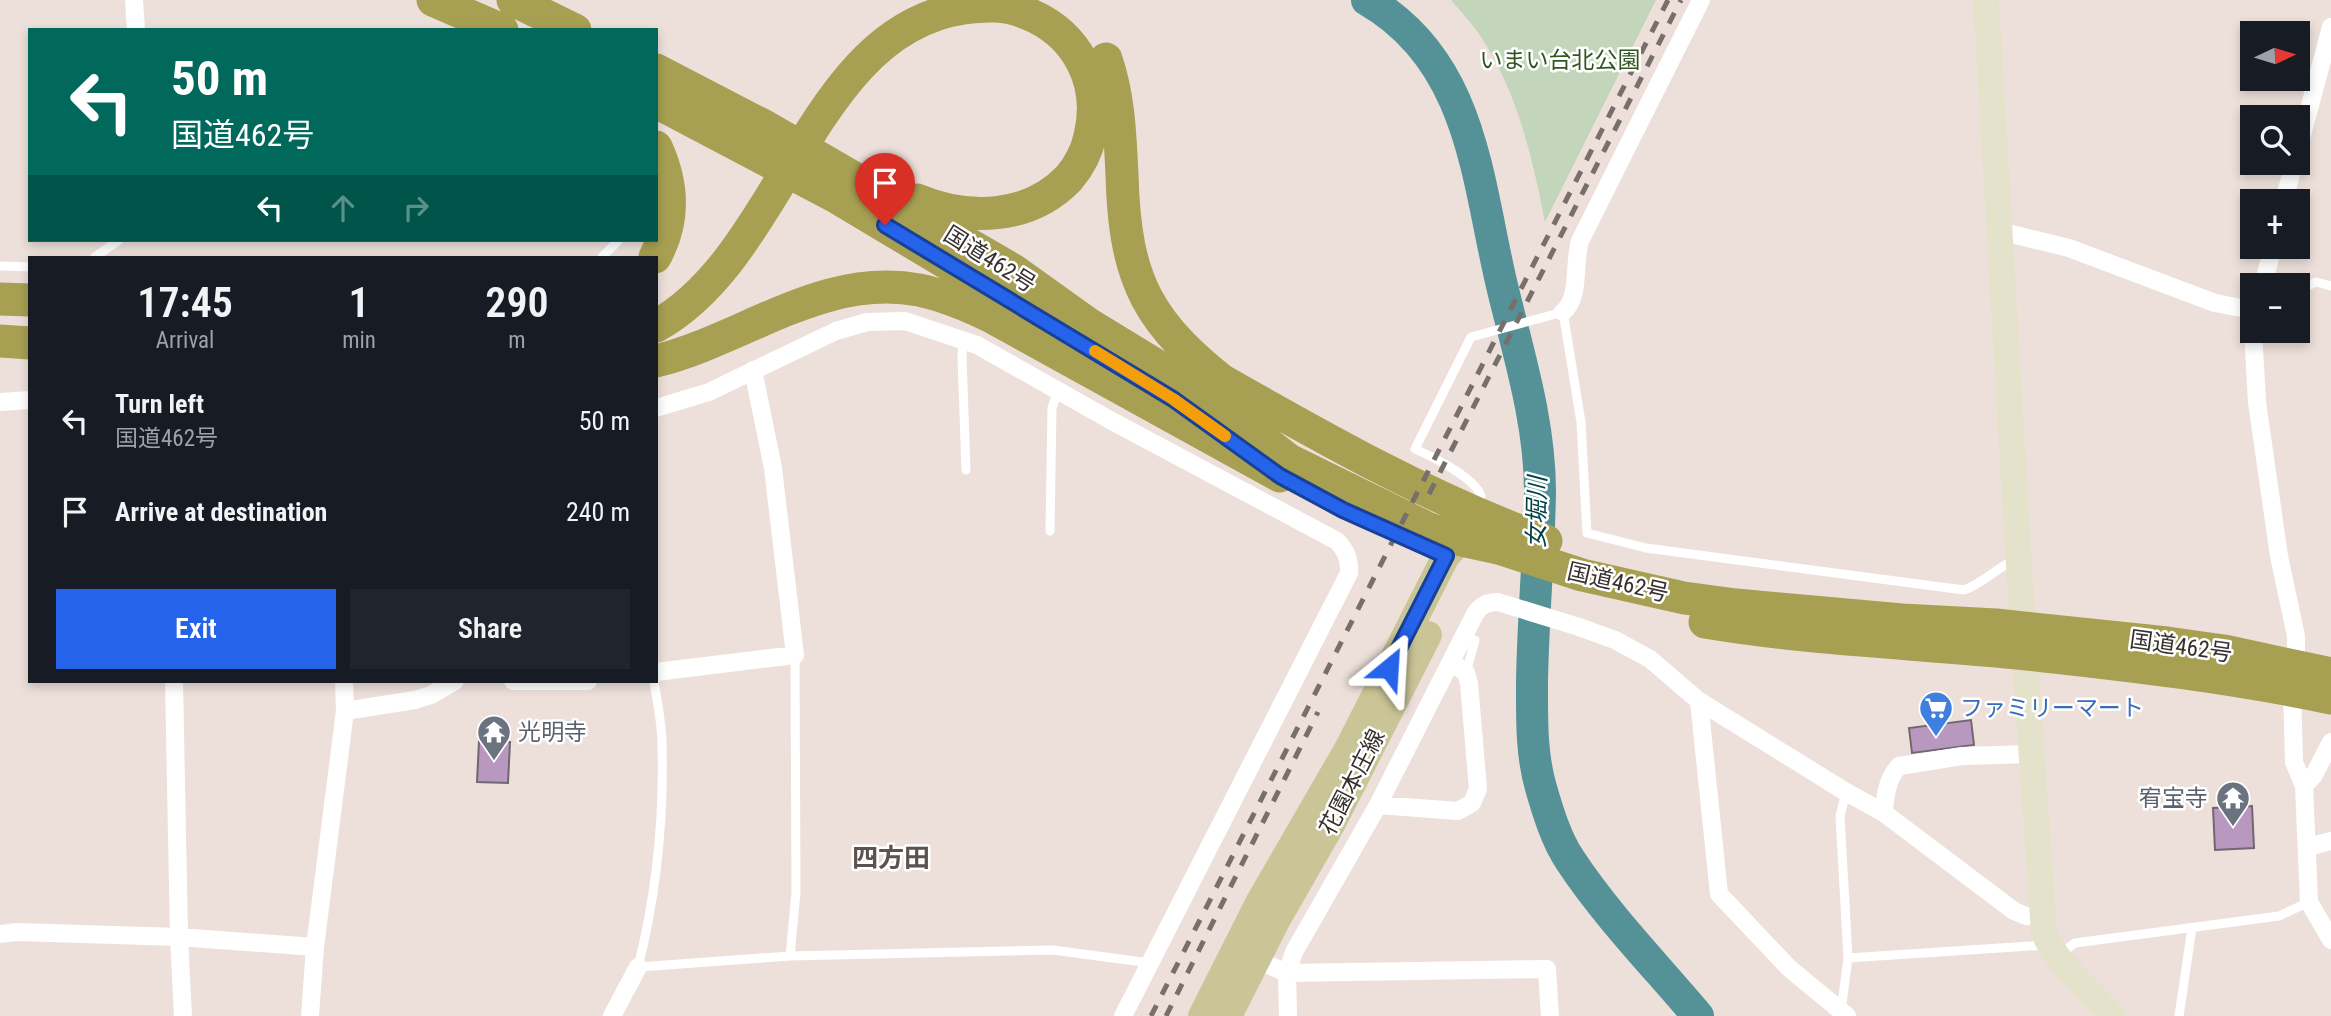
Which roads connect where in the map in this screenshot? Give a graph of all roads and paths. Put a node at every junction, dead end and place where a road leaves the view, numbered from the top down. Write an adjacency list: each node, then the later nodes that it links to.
1 (134, 0): 9 (street)
2 (431, 0): 10 (highway); 11 (highway)
3 (513, 0): 12 (highway)
4 (917, 0): 17 (highway)
5 (1050, 0): 46 (highway)
6 (1701, 0): 34 (street)
7 (1986, 0): 20 (street)
8 (2331, 27): 16 (street)
9 (136, 28)
10 (478, 28)
11 (497, 28)
12 (571, 28)
13 (658, 69): 17 (highway)
14 (658, 69): 55 (highway, 国道462号)
15 (658, 103): 52 (highway, 国道462号)
16 (2310, 105)
17 (809, 116): 19 (highway)
18 (658, 151): 25 (highway)
19 (760, 199): 32 (highway); 37 (highway)
20 (1999, 231): 33 (street); 56 (street)
21 (116, 242): 23 (lane)
22 (618, 242): 24 (lane)
23 (96, 256)
24 (603, 256)
25 (655, 256)
26 (0, 266): 27 (lane)
27 (28, 267)
28 (2310, 285): 29 (lane)
29 (2331, 286)
30 (0, 299): 31 (highway)
31 (28, 300)
32 (658, 303)
33 (2240, 308)
34 (1560, 313): 53 (lane); 56 (lane)
35 (0, 320): 36 (highway)
36 (28, 321)
37 (658, 325)
38 (963, 340): 45 (street); 47 (street); 51 (lane)
39 (0, 341): 40 (highway)
40 (28, 343)
41 (2254, 343): 65 (street)
42 (658, 360): 52 (highway)
43 (0, 362): 44 (highway)
44 (28, 363)
45 (753, 370): 50 (street); 61 (street)
46 (1216, 377): 55 (highway); 57 (highway)
47 (1058, 391): 54 (lane); 92 (street)
48 (28, 400): 49 (street)
49 (0, 402)
50 (658, 407)
51 (966, 470)
52 (1280, 476): 55 (highway, 国道462号)
53 (1481, 496)
54 (1050, 531)
55 (1457, 553): 57 (highway, 国道462号); 91 (main road, 花園本庄線); 100 (main road, 花園本庄線)
56 (2018, 559): 60 (street)
57 (1501, 563): 58 (highway); 58 (highway, 国道462号); 77 (street)
58 (1581, 588): 60 (highway, 国道462号); 60 (highway, 国道462号); 71 (street)
59 (1475, 640): 62 (lane)
60 (2024, 641): 65 (highway, 国道462号); 74 (street)
61 (795, 655): 63 (street); 89 (lane)
62 (1462, 670): 77 (street)
63 (658, 672)
64 (2331, 674): 65 (highway, 国道462号)
65 (2294, 678): 70 (highway, 国道462号); 75 (street)
66 (174, 683): 85 (street)
67 (344, 683): 72 (street)
68 (451, 683): 72 (street)
69 (654, 683): 93 (lane)
70 (2331, 698)
71 (1699, 701): 76 (street); 95 (street)
72 (345, 711): 87 (street)
73 (2331, 742): 75 (street)
74 (2031, 754): 78 (street); 82 (street)
75 (2304, 786): 80 (street)
76 (1846, 792): 78 (street); 90 (lane)
77 (1378, 805): 94 (street)
78 (1884, 813): 82 (street)
79 (2331, 841): 80 (street)
80 (2308, 847): 81 (street)
81 (2309, 902): 83 (lane); 86 (street)
82 (2042, 917): 88 (street)
83 (2192, 928): 88 (lane); 105 (lane)
84 (0, 934): 85 (street)
85 (178, 937): 87 (street); 96 (street)
86 (2331, 940)
87 (315, 947): 97 (street)
88 (2053, 950): 90 (lane); 104 (street)
89 (790, 956): 92 (lane); 93 (lane)
90 (1848, 958): 95 (lane)
91 (1256, 960): 94 (street); 101 (main road, 花園本庄線)
92 (1150, 963): 99 (street)
93 (638, 967): 98 (street)
94 (1287, 973): 102 (street); 103 (street)
95 (1844, 1014)
96 (183, 1016)
97 (310, 1016)
98 (612, 1016)
99 (1123, 1016)
100 (1202, 1016)
101 (1228, 1016)
102 (1288, 1016)
103 (1550, 1016)
104 (2113, 1016)
105 (2179, 1016)

